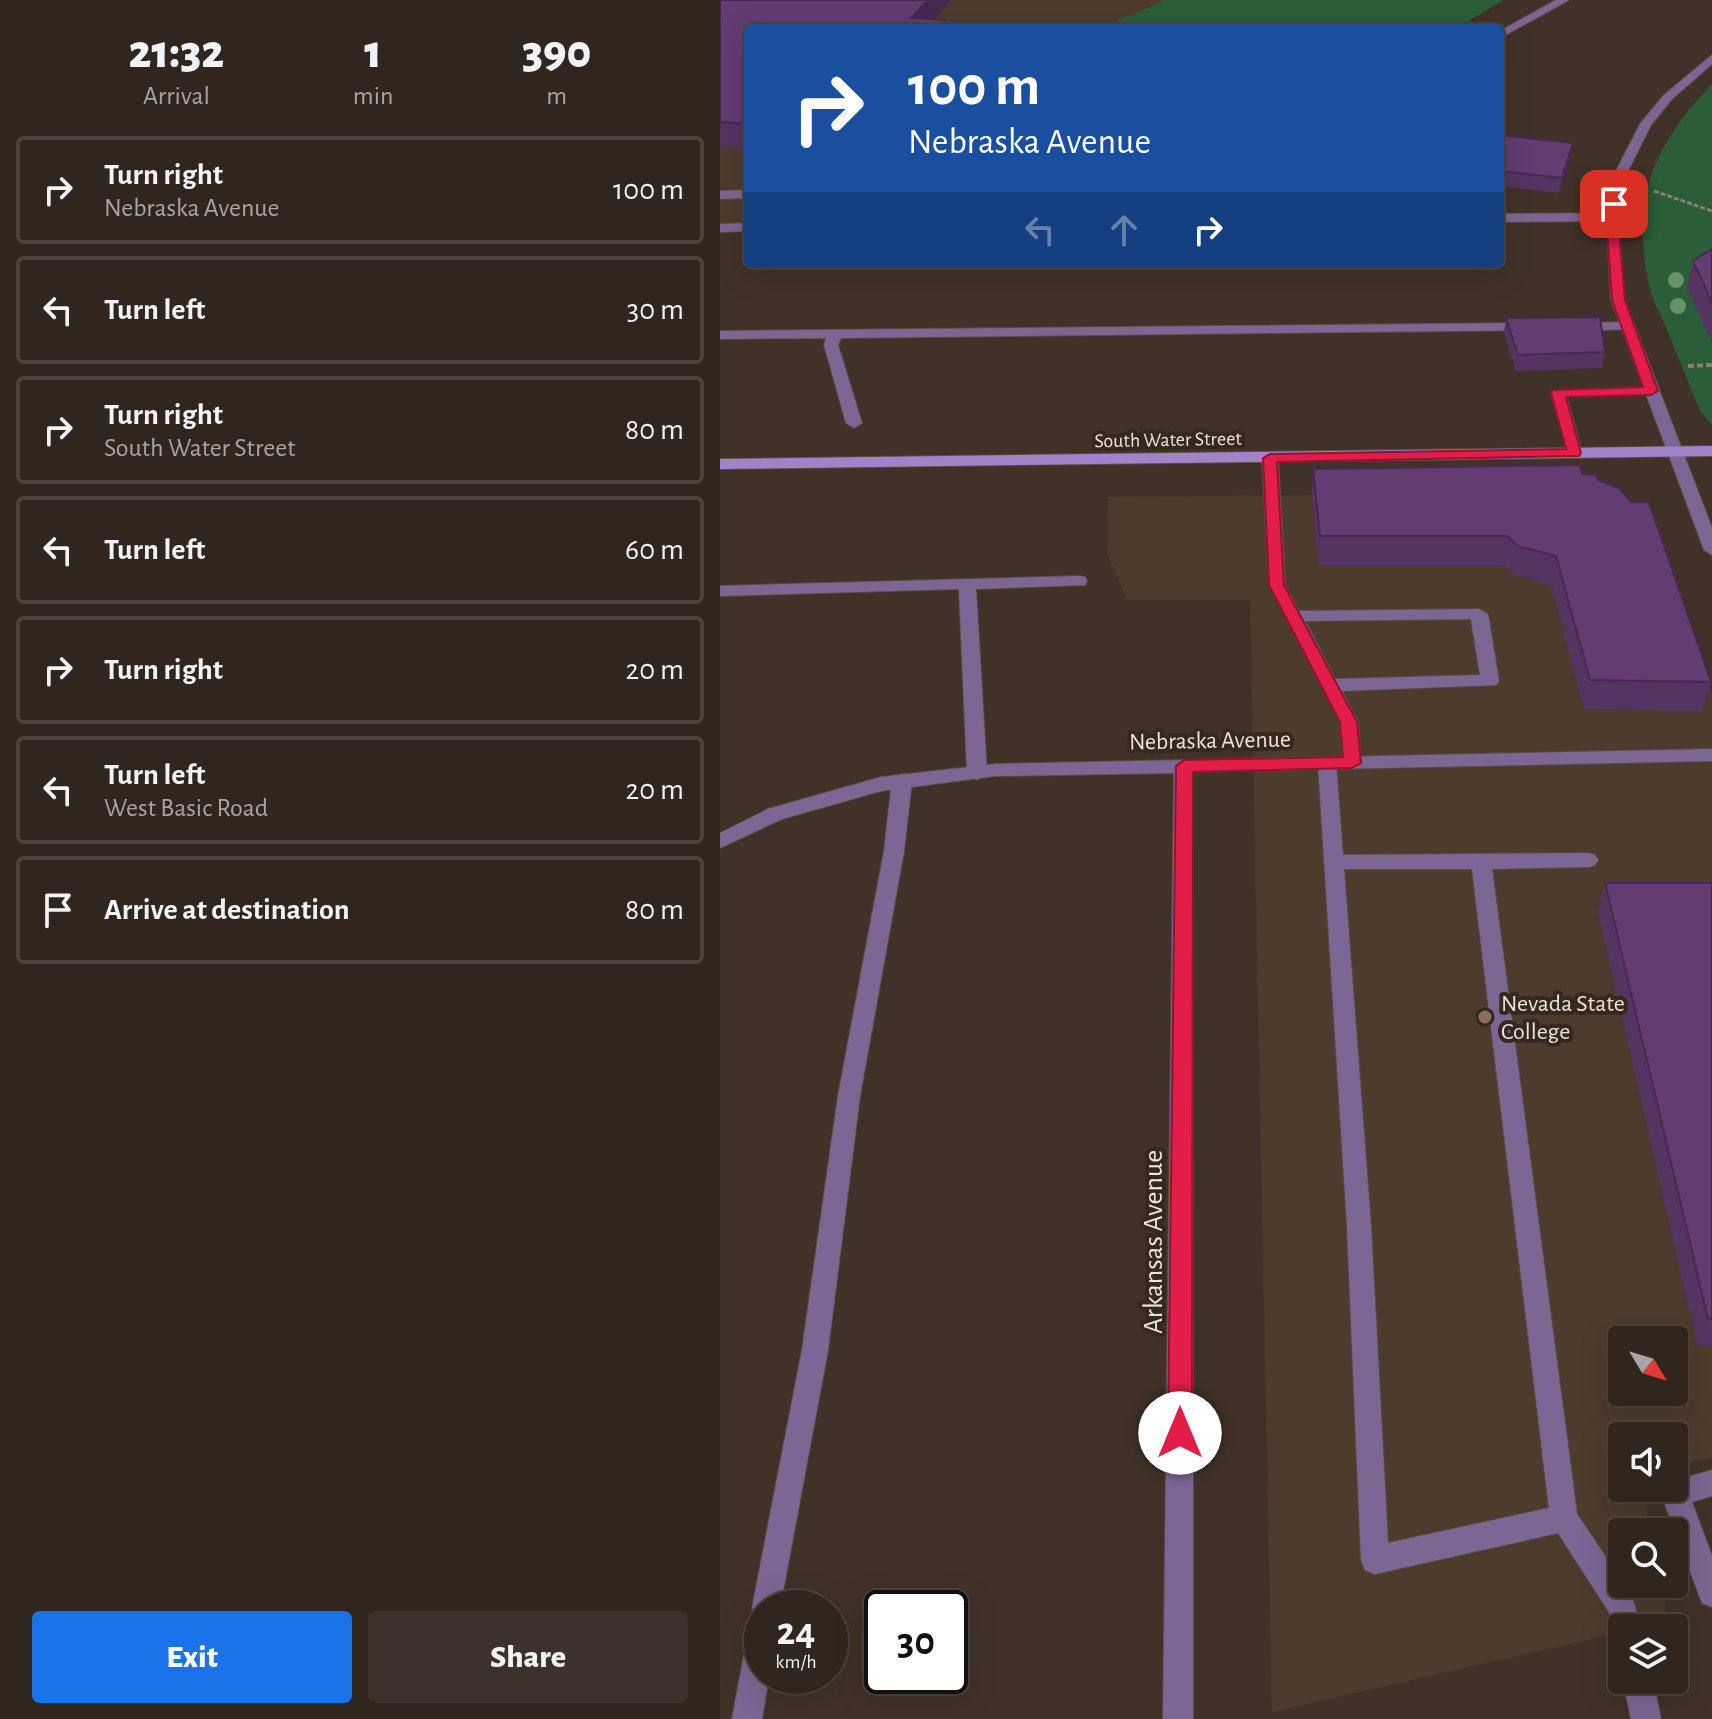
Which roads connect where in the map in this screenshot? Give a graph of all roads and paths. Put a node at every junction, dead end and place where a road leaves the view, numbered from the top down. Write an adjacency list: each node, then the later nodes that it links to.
1 (1564, 0): 2 (street)
2 (1537, 15): 3 (street); 4 (street)
3 (1504, 33)
4 (1505, 47)
5 (1712, 58): 10 (street)
6 (1654, 191): 9 (path)
7 (744, 194): 8 (street)
8 (720, 195)
9 (1712, 211)
10 (1612, 217): 11 (street); 14 (street)
11 (1504, 218)
12 (744, 227): 13 (street)
13 (720, 228)
14 (1627, 326): 15 (street); 19 (street)
15 (835, 334): 16 (street); 20 (street)
16 (720, 335)
17 (1712, 365): 18 (path)
18 (1688, 366)
19 (1651, 391): 21 (street); 23 (street)
20 (854, 423)
21 (1674, 451): 22 (main road, South Water Street); 23 (main road, South Water Street); 26 (street)
22 (1712, 451)
23 (1574, 453): 24 (main road, South Water Street)
24 (1270, 458): 25 (main road, South Water Street); 30 (street)
25 (720, 464)
26 (1712, 550)
27 (1079, 581): 28 (street)
28 (967, 584): 29 (street); 36 (street)
29 (720, 591)
30 (1291, 616): 31 (street); 31 (street)
31 (1329, 685): 34 (street)
32 (1712, 755): 34 (street, Nebraska Avenue)
33 (1327, 763): 34 (street, Nebraska Avenue); 35 (street, Nebraska Avenue); 40 (street)
34 (1352, 763)
35 (1184, 766): 36 (street, Nebraska Avenue); 50 (street, Arkansas Avenue)
36 (977, 773): 37 (street, Nebraska Avenue)
37 (902, 781): 38 (street, Nebraska Avenue); 44 (street)
38 (720, 841)
39 (1588, 860): 41 (street)
40 (1334, 862): 41 (street); 43 (street)
41 (1481, 862): 43 (street)
42 (1712, 1483): 45 (street)
43 (1564, 1518): 46 (street)
44 (769, 1590)
45 (1712, 1593)
46 (1624, 1614)
47 (751, 1694): 49 (street)
48 (1641, 1694): 51 (street)
49 (747, 1719)
50 (1178, 1719)
51 (1646, 1719)

